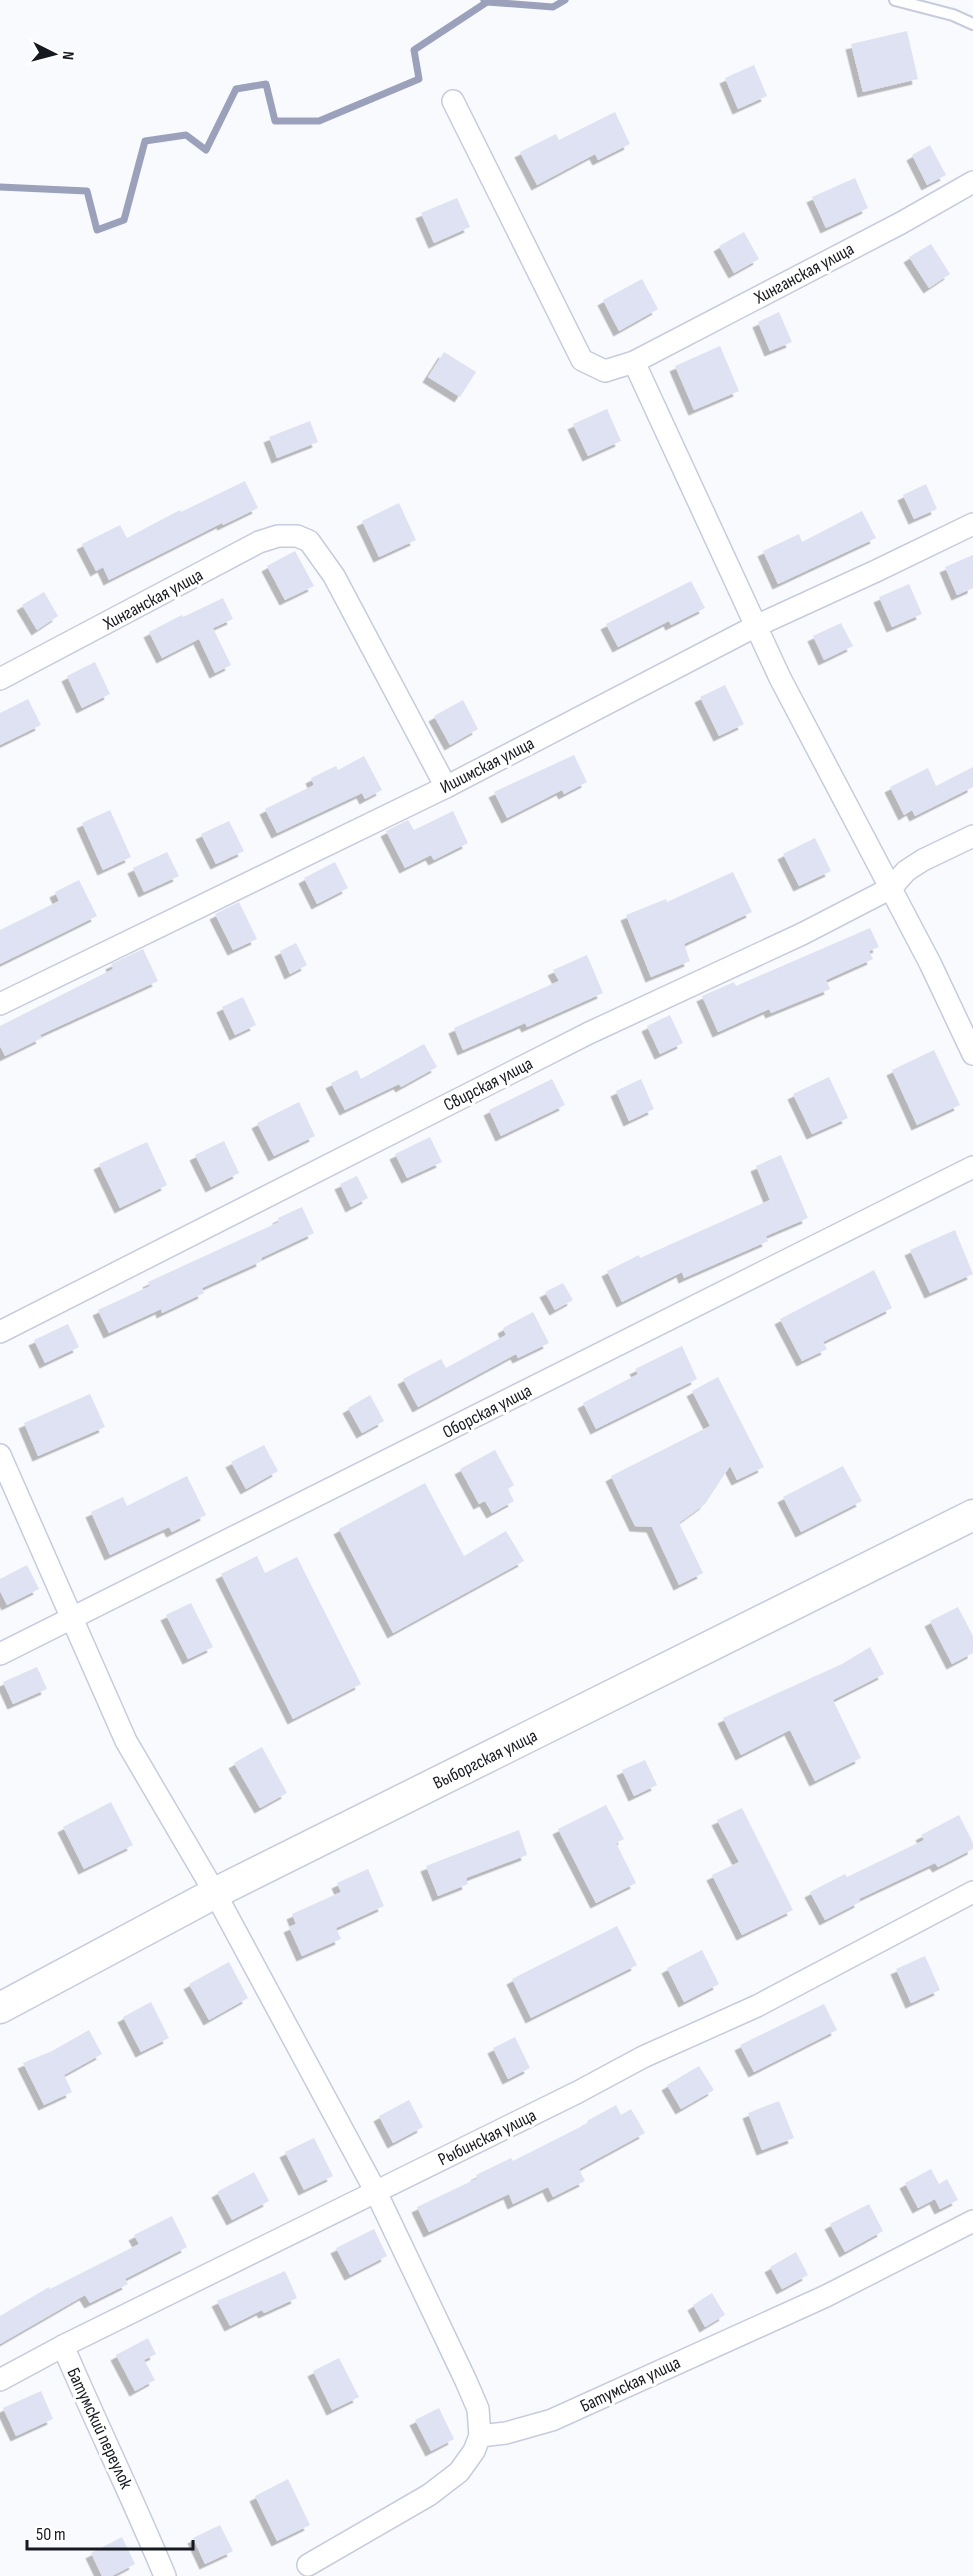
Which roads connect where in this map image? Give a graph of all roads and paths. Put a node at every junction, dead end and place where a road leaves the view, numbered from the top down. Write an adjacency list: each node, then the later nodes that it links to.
1 (895, 0): 2 (lane)
2 (973, 24)
3 (453, 101): 5 (street, Хинганская улица)
4 (973, 182): 5 (street, Хинганская улица)
5 (634, 362): 7 (street)
6 (973, 524): 7 (street, Ишимская улица)
7 (756, 626): 9 (street, Ишимская улица); 11 (street)
8 (0, 679): 9 (street, Хинганская улица)
9 (446, 787): 12 (street, Ишимская улица)
10 (973, 836): 11 (street, Свирская улица)
11 (891, 888): 13 (street); 15 (street, Свирская улица)
12 (0, 1004)
13 (973, 1053)
14 (973, 1167): 18 (street, Оборская улица)
15 (0, 1332)
16 (0, 1455): 18 (street)
17 (973, 1515): 21 (street, Выборгская улица)
18 (72, 1619): 19 (street, Оборская улица); 21 (street)
19 (0, 1654)
20 (973, 1892): 23 (street, Рыбинская улица)
21 (215, 1893): 22 (street, Выборгская улица); 23 (street)
22 (0, 2008)
23 (376, 2192): 25 (street, Рыбинская улица); 27 (street)
24 (973, 2221): 27 (street, Батумская улица)
25 (63, 2346): 26 (street, Рыбинская улица); 29 (street, Батумский переулок)
26 (0, 2380)
27 (480, 2436): 28 (street)
28 (308, 2565)
29 (165, 2576)

